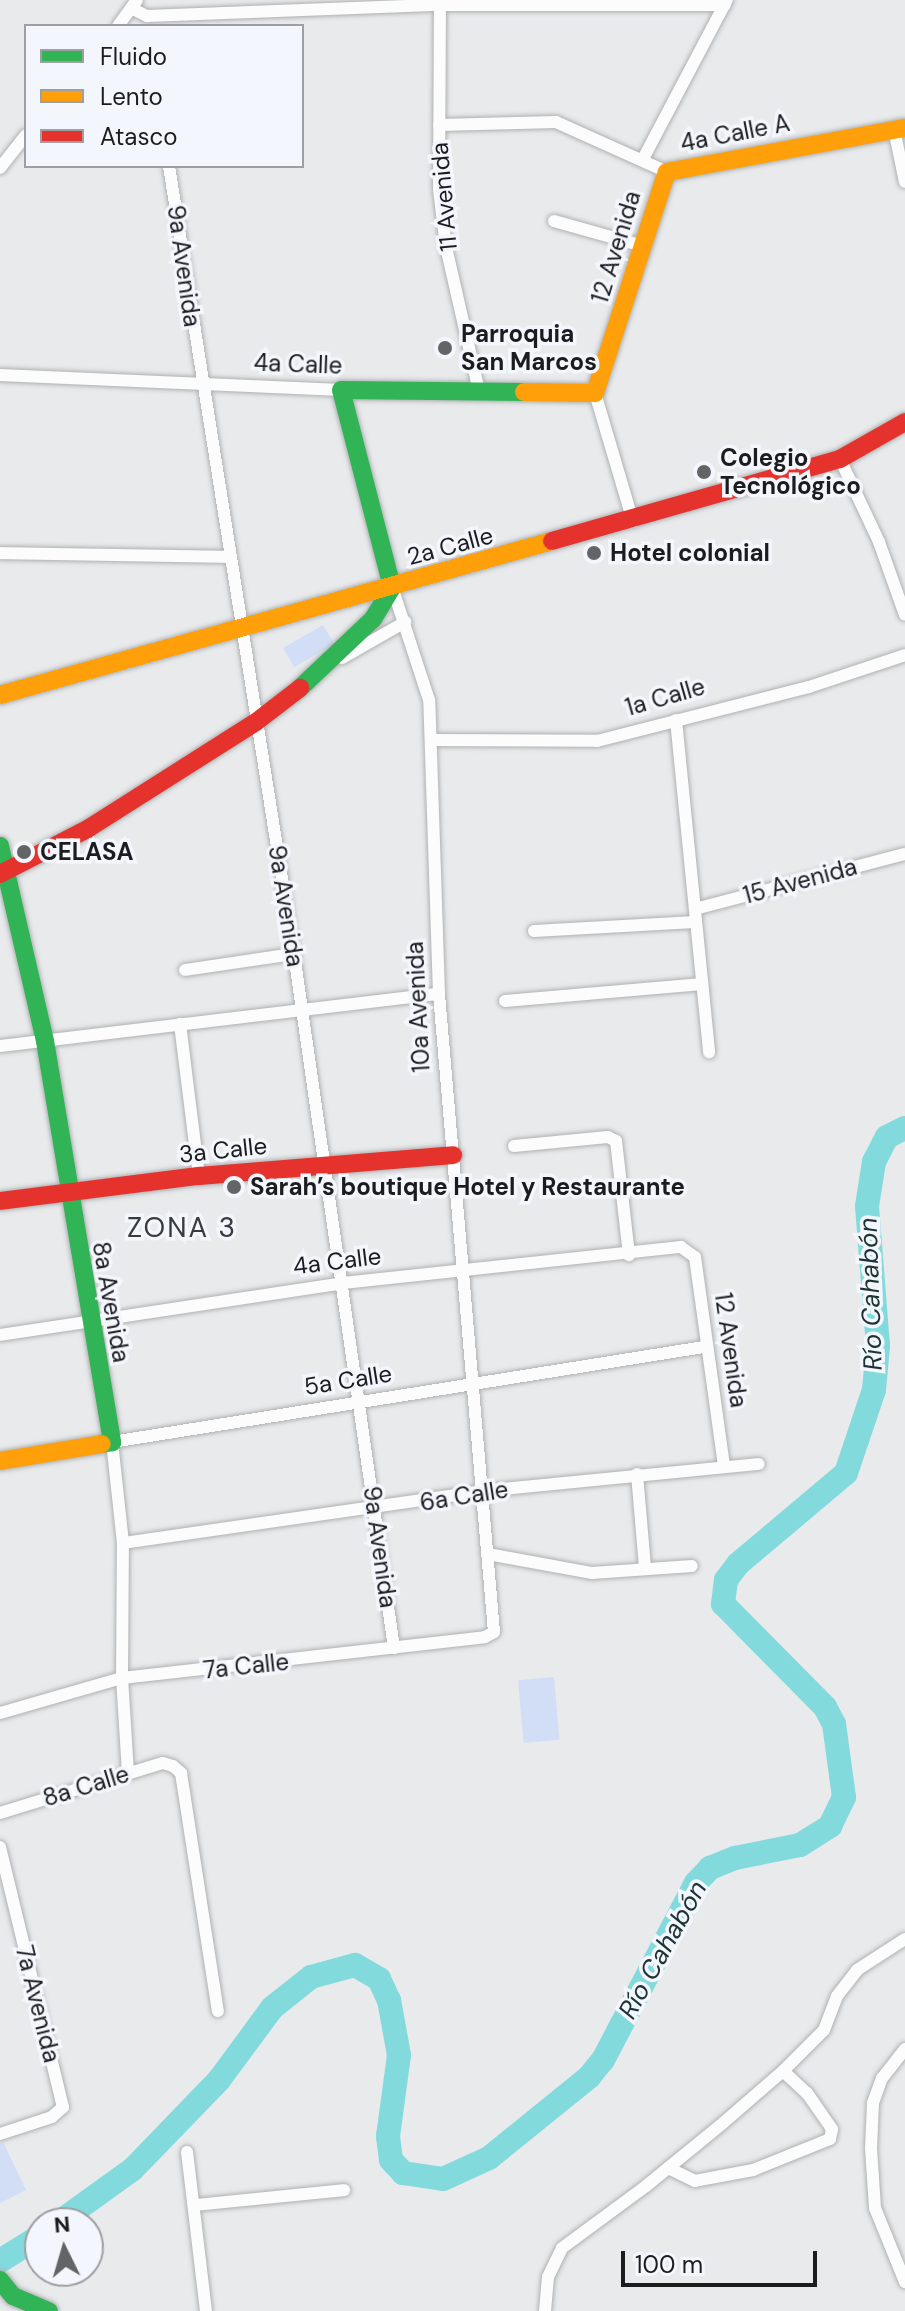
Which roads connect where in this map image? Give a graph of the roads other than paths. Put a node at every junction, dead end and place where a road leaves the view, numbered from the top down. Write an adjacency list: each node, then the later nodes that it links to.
1 (726, 2): 2 (street); 9 (street, 12 Avenida)
2 (439, 3): 4 (street); 6 (street, 11 Avenida)
3 (135, 4): 4 (street); 5 (street)
4 (148, 21)
5 (120, 24)
6 (439, 125): 9 (street, 4a Calle A); 19 (street, 11 Avenida)
7 (899, 129): 12 (main road, 4a Calle A); 13 (street)
8 (24, 138): 10 (street)
9 (643, 159): 12 (street, 4a Calle A)
10 (0, 168)
11 (169, 168): 17 (street, 9a Avenida)
12 (667, 172): 15 (main road, 12 Avenida)
13 (905, 182)
14 (554, 221): 15 (street)
15 (643, 246): 20 (main road, 12 Avenida)
16 (0, 375): 17 (street, 4a Calle)
17 (202, 385): 18 (street, 4a Calle); 25 (street, 9a Avenida)
18 (341, 390): 19 (main road, 4a Calle); 26 (main road, 10a Avenida)
19 (479, 391): 20 (main road, 4a Calle)
20 (595, 393): 23 (street)
21 (905, 422): 22 (main road, 2a Calle)
22 (840, 459): 23 (main road, 2a Calle); 27 (street)
23 (633, 521): 26 (main road, 2a Calle)
24 (0, 553): 25 (street)
25 (230, 557): 29 (street, 9a Avenida)
26 (392, 587): 28 (street, 10a Avenida); 29 (main road, 2a Calle); 31 (main road)
27 (905, 615)
28 (405, 622): 31 (street); 35 (street, 10a Avenida)
29 (243, 630): 32 (main road, 2a Calle); 34 (street, 9a Avenida)
30 (905, 655): 33 (street, 1a Calle)
31 (327, 667): 34 (main road)
32 (0, 695)
33 (676, 720): 35 (street, 1a Calle); 39 (street)
34 (256, 722): 38 (main road); 41 (street, 9a Avenida)
35 (432, 740): 44 (street, 10a Avenida)
36 (0, 846): 38 (main road, 8a Avenida)
37 (905, 854): 39 (street, 15 Avenida)
38 (4, 873): 48 (main road, 8a Avenida)
39 (695, 916): 40 (street, 15 Avenida); 43 (street)
40 (534, 931)
41 (294, 954): 42 (street); 46 (street, 9a Avenida)
42 (185, 970)
43 (702, 984): 45 (street); 50 (street)
44 (439, 994): 46 (street); 52 (street, 10a Avenida)
45 (505, 1001)
46 (302, 1009): 47 (street); 53 (street, 9a Avenida)
47 (180, 1024): 48 (street); 54 (street)
48 (45, 1041): 49 (street); 55 (main road, 8a Avenida)
49 (0, 1046)
50 (709, 1052)
51 (514, 1146): 58 (street)
52 (453, 1155): 53 (main road, 3a Calle); 59 (street, 10a Avenida)
53 (324, 1164): 54 (main road, 3a Calle); 60 (street, 9a Avenida)
54 (199, 1176): 55 (main road, 3a Calle)
55 (67, 1194): 56 (main road, 3a Calle); 61 (main road, 8a Avenida)
56 (0, 1201)
57 (681, 1247): 58 (street, 4a Calle); 63 (street, 12 Avenida)
58 (629, 1255): 59 (street, 4a Calle)
59 (463, 1272): 60 (street, 4a Calle); 64 (street, 10a Avenida)
60 (343, 1283): 61 (street, 4a Calle); 65 (street, 9a Avenida)
61 (91, 1321): 62 (street, 4a Calle); 66 (main road, 8a Avenida)
62 (0, 1335)
63 (704, 1347): 64 (street, 5a Calle); 69 (street, 12 Avenida)
64 (474, 1386): 65 (street, 5a Calle); 71 (street, 10a Avenida)
65 (360, 1402): 66 (street, 5a Calle); 72 (street, 9a Avenida)
66 (112, 1442): 67 (main road, 5a Calle); 73 (street, 8a Avenida)
67 (0, 1461)
68 (759, 1464): 69 (street, 6a Calle)
69 (724, 1466): 70 (street, 6a Calle)
70 (637, 1474): 71 (street, 6a Calle); 76 (street)
71 (483, 1491): 72 (street, 6a Calle); 74 (street, 10a Avenida)
72 (374, 1510): 73 (street, 6a Calle); 78 (street, 9a Avenida)
73 (123, 1543): 79 (street, 8a Avenida)
74 (488, 1554): 76 (street); 77 (street, 10a Avenida)
75 (692, 1566): 76 (street)
76 (645, 1568)
77 (494, 1632): 78 (street, 7a Calle)
78 (394, 1648): 79 (street, 7a Calle)
79 (122, 1678): 80 (street, 7a Calle); 81 (street, 8a Avenida)
80 (0, 1713)
81 (128, 1773): 82 (street, 8a Calle); 85 (street, 8a Calle)
82 (0, 1813)
83 (0, 1847): 88 (street, 7a Avenida)
84 (905, 1939): 87 (street)
85 (218, 2011)
86 (905, 2049): 93 (street)
87 (783, 2071): 90 (street); 90 (street)
88 (0, 2134)
89 (187, 2152): 92 (street)
90 (668, 2168): 97 (street)
91 (344, 2190): 92 (street)
92 (195, 2205): 96 (street)
93 (905, 2282)
94 (6, 2298): 95 (main road)
95 (49, 2311)
96 (206, 2311)
97 (545, 2311)

